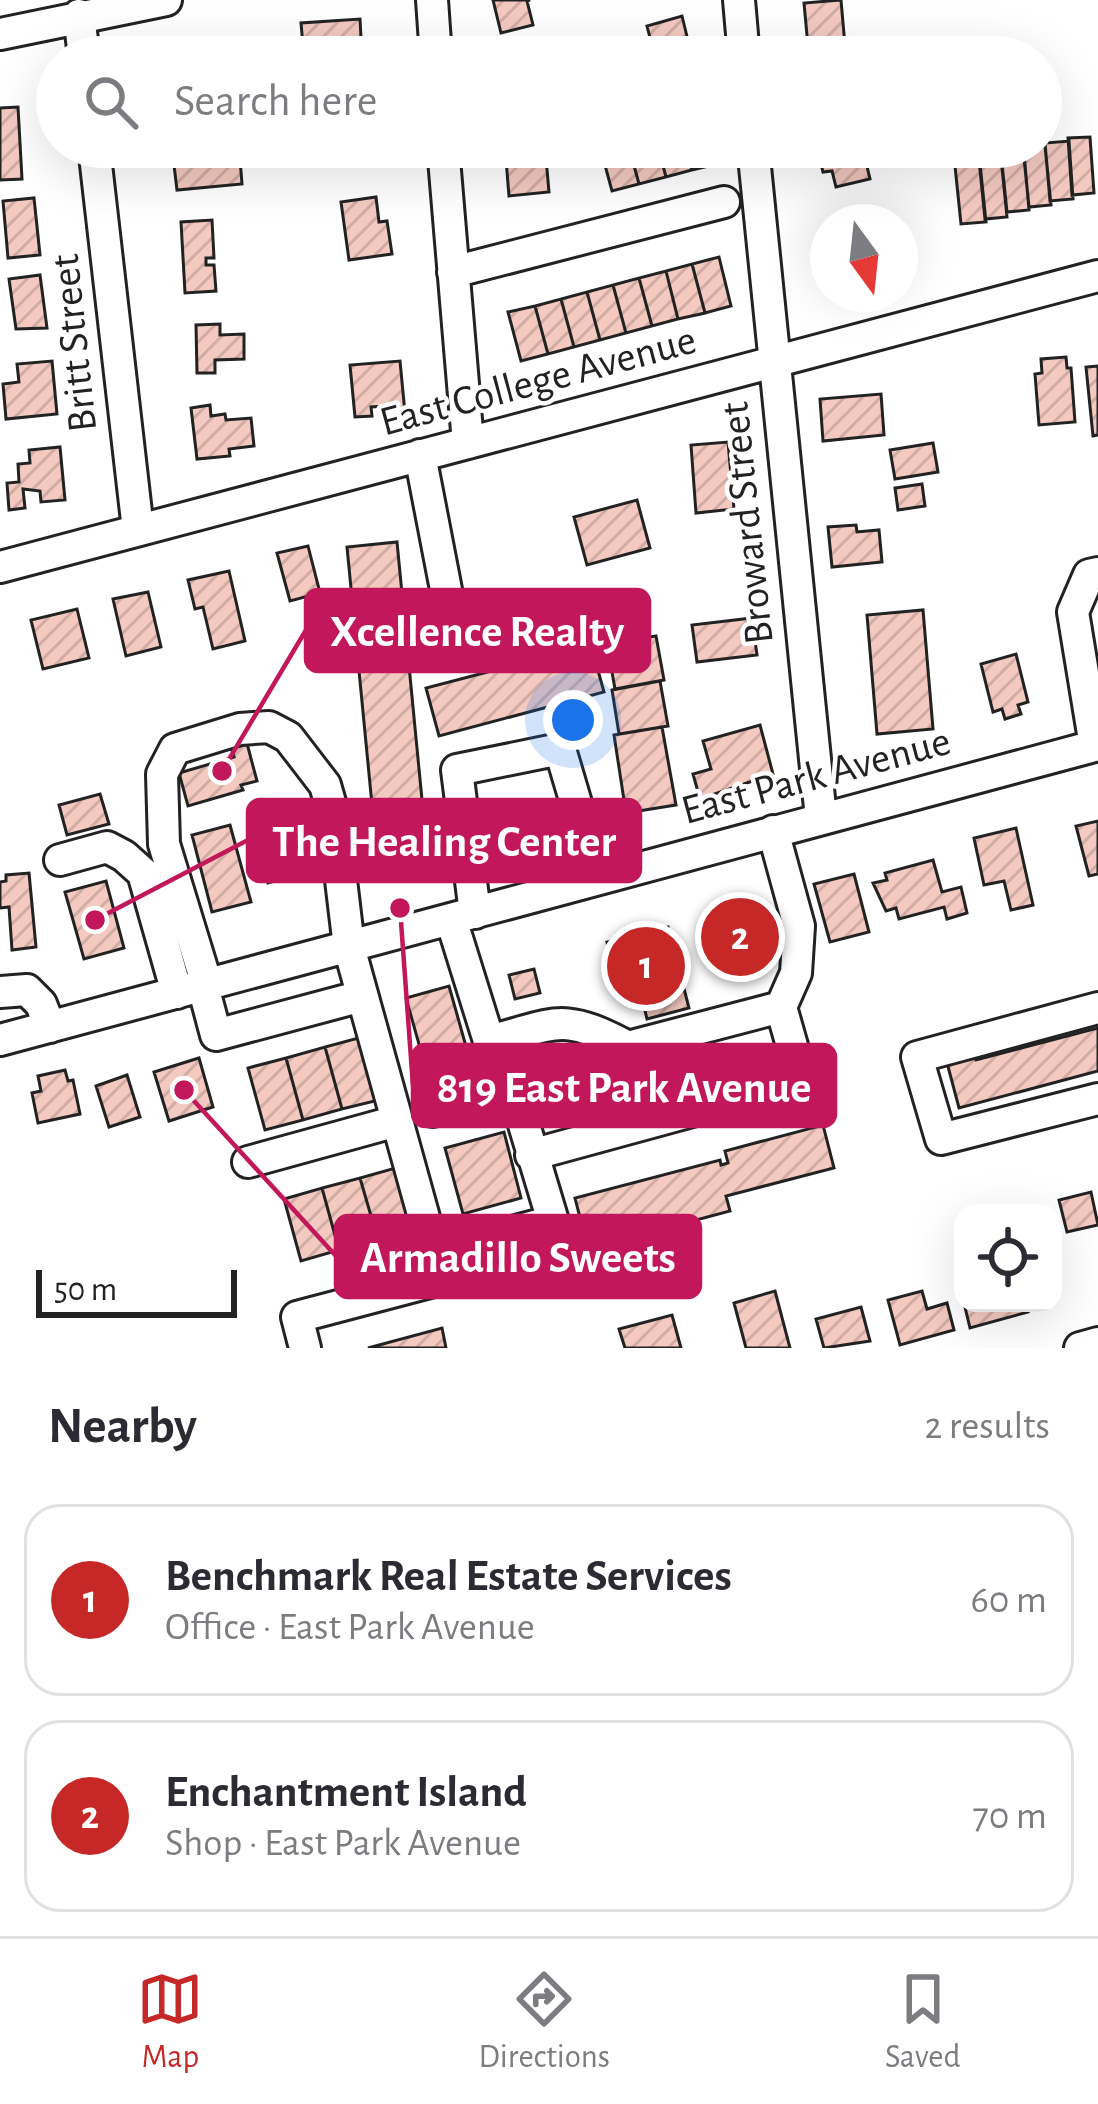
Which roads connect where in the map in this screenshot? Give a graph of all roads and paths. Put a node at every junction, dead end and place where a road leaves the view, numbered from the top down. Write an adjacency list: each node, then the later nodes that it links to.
1 (166, 0): 4 (street)
2 (432, 0): 7 (street)
3 (739, 0): 8 (street)
4 (80, 15): 5 (street); 6 (street)
5 (0, 34)
6 (82, 36)
7 (435, 36)
8 (742, 36)
9 (96, 168): 18 (street, Britt Street)
10 (445, 168): 13 (street)
11 (755, 168): 15 (street, Broward Street)
12 (724, 202): 13 (street)
13 (453, 272): 16 (street)
14 (1098, 276): 15 (street, East College Avenue)
15 (772, 362): 16 (street, East College Avenue); 23 (street, Broward Street)
16 (468, 442): 17 (street, East College Avenue)
17 (420, 455): 18 (street, East College Avenue); 21 (street)
18 (137, 530): 19 (street, East College Avenue)
19 (0, 567)
20 (1098, 573): 22 (street)
21 (453, 626)
22 (1097, 745): 23 (street, East Park Avenue)
23 (821, 818): 24 (street, East Park Avenue)
24 (773, 831): 26 (street, East Park Avenue); 32 (street)
25 (60, 860): 29 (street)
26 (598, 878): 27 (street, East Park Avenue); 27 (street)
27 (463, 916): 28 (street, East Park Avenue); 36 (street)
28 (349, 947): 29 (street, East Park Avenue); 29 (street); 31 (street)
29 (196, 988): 31 (street); 34 (street, East Park Avenue)
30 (0, 992): 34 (street)
31 (362, 996): 40 (street)
32 (781, 1007): 36 (street); 41 (street)
33 (1098, 1008): 38 (street)
34 (50, 1027): 35 (street, East Park Avenue)
35 (0, 1040)
36 (489, 1041): 37 (street)
37 (502, 1091): 39 (street); 41 (street)
38 (1098, 1099)
39 (433, 1111)
40 (397, 1120): 42 (street); 45 (street)
41 (531, 1155): 43 (street)
42 (248, 1162)
43 (464, 1245)
44 (1098, 1343): 46 (street)
45 (304, 1348)
46 (1080, 1348)

